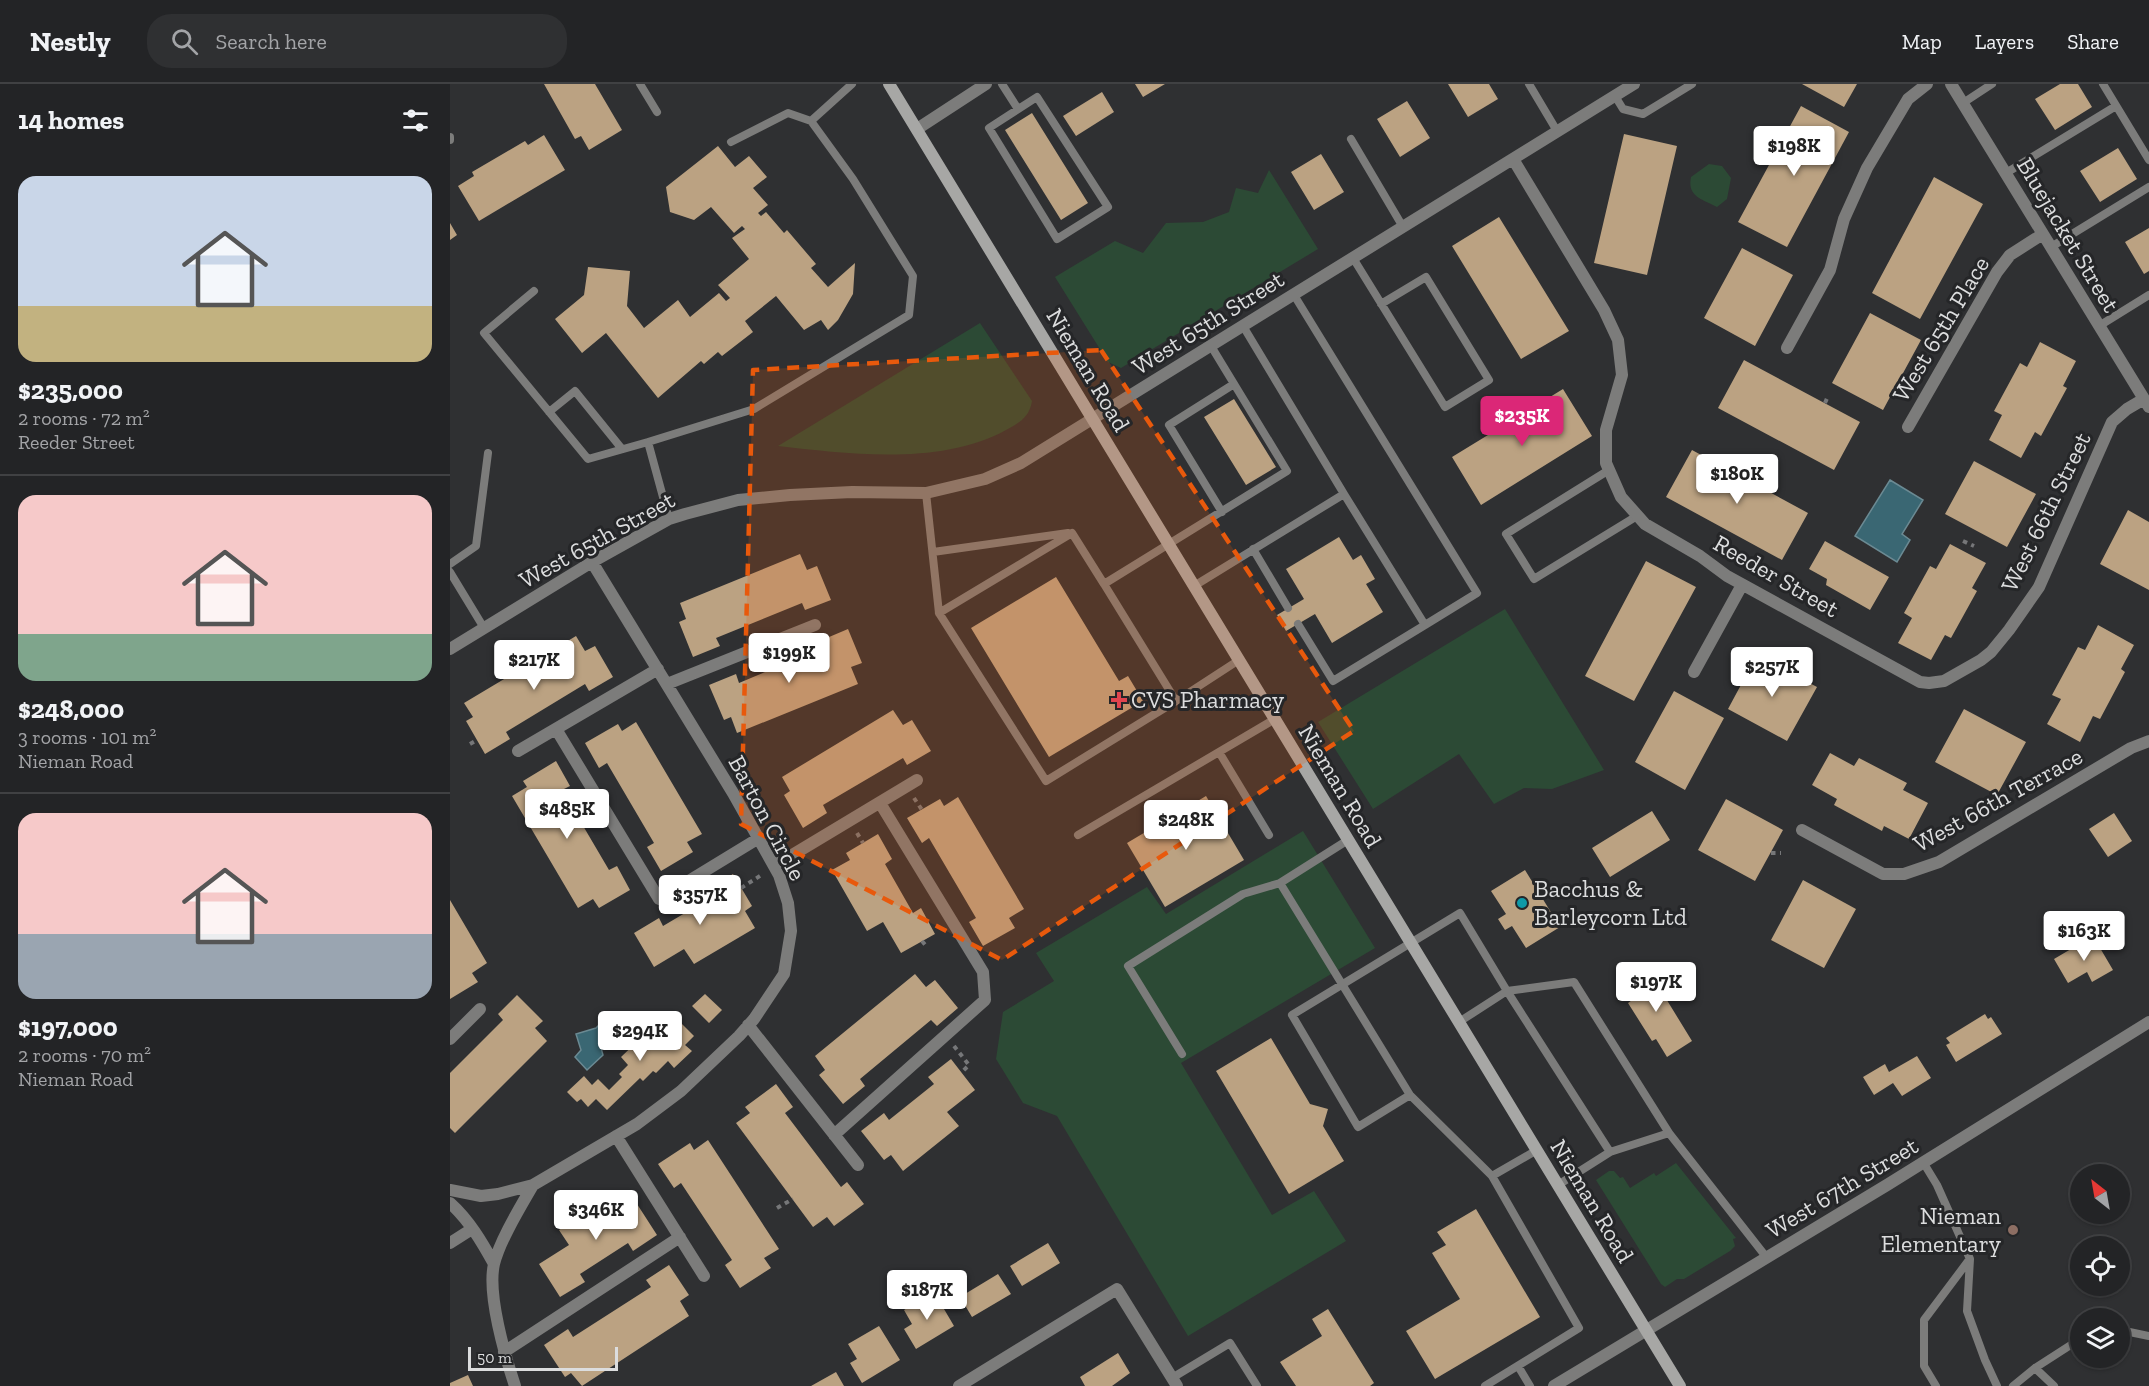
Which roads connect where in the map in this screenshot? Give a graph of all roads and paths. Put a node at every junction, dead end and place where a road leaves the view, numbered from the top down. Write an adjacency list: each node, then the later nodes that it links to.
1 (640, 84): 17 (lane)
2 (852, 84): 18 (lane)
3 (889, 84): 19 (main road, Nieman Road)
4 (986, 84): 19 (street)
5 (1002, 84): 16 (lane)
6 (1529, 84): 20 (lane)
7 (1634, 84): 13 (street, West 65th Street)
8 (1692, 84): 13 (lane)
9 (1927, 84): 38 (street)
10 (1951, 84): 14 (street, Bluejacket Street)
11 (1992, 84): 14 (lane)
12 (2103, 84): 15 (lane)
13 (1615, 96): 20 (street, West 65th Street)
14 (1963, 103): 25 (street, Bluejacket Street)
15 (2116, 106): 24 (lane); 25 (lane)
16 (1018, 109): 16 (lane)
17 (657, 112)
18 (811, 121): 22 (lane); 46 (lane)
19 (917, 129): 44 (main road, Nieman Road)
20 (1557, 131): 23 (street, West 65th Street)
21 (1351, 139): 27 (lane)
22 (731, 142)
23 (1513, 159): 27 (street, West 65th Street); 49 (street, Reeder Street)
24 (2149, 160)
25 (2006, 173): 28 (street, Bluejacket Street)
26 (2149, 188): 29 (lane)
27 (1403, 227): 30 (street, West 65th Street)
28 (2043, 234): 29 (street, Bluejacket Street); 45 (street, West 65th Place)
29 (2051, 247): 36 (street, Bluejacket Street)
30 (1353, 258): 32 (street, West 65th Street); 34 (lane)
31 (534, 291): 43 (lane)
32 (1294, 295): 35 (street, West 65th Street); 71 (lane)
33 (2149, 295): 36 (lane)
34 (1381, 304): 34 (lane)
35 (1243, 326): 37 (street, West 65th Street); 51 (lane)
36 (2099, 326): 42 (street, Bluejacket Street)
37 (1211, 346): 39 (lane); 44 (street, West 65th Street)
38 (1787, 348)
39 (1234, 384): 52 (lane); 52 (lane)
40 (1828, 396): 41 (path)
41 (1824, 403)
42 (2146, 403): 77 (street, West 66th Street)
43 (549, 412): 47 (lane); 47 (lane)
44 (1093, 420): 50 (street, West 65th Street); 57 (main road, Nieman Road)
45 (1908, 428)
46 (648, 442): 47 (lane); 54 (lane)
47 (622, 449)
48 (488, 453): 62 (lane)
49 (1609, 470): 53 (street, Reeder Street); 53 (lane)
50 (926, 493): 54 (street, West 65th Street); 60 (lane)
51 (1344, 494): 59 (lane); 71 (lane)
52 (1222, 512): 57 (lane)
53 (1637, 516): 65 (street, Reeder Street)
54 (669, 519): 61 (street, West 65th Street)
55 (1072, 533): 60 (lane); 64 (lane); 68 (lane)
56 (1964, 541): 58 (path)
57 (1168, 544): 64 (lane); 66 (main road, Nieman Road)
58 (1974, 546)
59 (1253, 549): 66 (lane); 67 (lane)
60 (933, 552): 68 (lane)
61 (592, 562): 72 (street, West 65th Street); 75 (street, Barton Circle)
62 (450, 564)
63 (450, 572): 72 (lane)
64 (1104, 584): 79 (lane)
65 (1742, 585): 76 (street); 77 (street, Reeder Street)
66 (1194, 586): 74 (main road, Nieman Road)
67 (1288, 608)
68 (939, 613): 79 (lane)
69 (1298, 624): 71 (lane)
70 (815, 625): 78 (street)
71 (1425, 626)
72 (484, 628): 73 (street, West 65th Street)
73 (450, 649)
74 (1239, 660): 79 (lane); 80 (main road, Nieman Road)
75 (658, 669): 78 (street, Barton Circle); 81 (street)
76 (1694, 672)
77 (1929, 683)
78 (667, 684): 92 (street, Barton Circle)
79 (1176, 701)
80 (1275, 718): 86 (lane); 93 (main road, Nieman Road)
81 (556, 729): 85 (street); 92 (street)
82 (477, 740): 84 (path)
83 (2149, 741): 89 (street, West 66th Terrace)
84 (470, 744)
85 (518, 751)
86 (1219, 752): 90 (lane); 91 (lane)
87 (917, 780): 88 (street)
88 (880, 803): 96 (street); 108 (street)
89 (1802, 830)
90 (1078, 835)
91 (1269, 835)
92 (759, 838): 96 (street, Barton Circle)
93 (1348, 840): 97 (lane); 100 (main road, Nieman Road)
94 (1771, 853): 95 (path)
95 (1781, 853)
96 (774, 866): 98 (path); 107 (street, Barton Circle)
97 (1280, 883): 102 (lane); 110 (lane)
98 (741, 888)
99 (922, 941): 101 (path)
100 (1411, 943): 102 (lane); 103 (lane); 105 (main road, Nieman Road)
101 (927, 947)
102 (1343, 984): 112 (lane); 112 (lane)
103 (1508, 991): 105 (lane); 113 (lane); 117 (lane)
104 (480, 1009): 109 (street)
105 (1459, 1022): 116 (main road, Nieman Road)
106 (2149, 1022): 118 (street, West 67th Street)
107 (748, 1025): 114 (street, Barton Circle); 115 (street)
108 (946, 1036): 111 (path); 115 (street)
109 (450, 1038)
110 (1182, 1054)
111 (962, 1072)
112 (1410, 1095): 120 (lane)
113 (1670, 1133): 117 (lane); 130 (lane)
114 (616, 1136): 121 (street, Barton Circle); 128 (street)
115 (834, 1136): 119 (street)
116 (1537, 1150): 120 (lane); 122 (main road, Nieman Road)
117 (1610, 1152): 122 (lane)
118 (1923, 1162): 130 (street, West 67th Street); 131 (lane)
119 (858, 1166)
120 (1492, 1176): 139 (lane)
121 (533, 1185): 123 (street); 132 (street)
122 (1558, 1185): 134 (main road, Nieman Road)
123 (450, 1190)
124 (793, 1199): 126 (path)
125 (450, 1203): 127 (street)
126 (777, 1208)
127 (472, 1229): 129 (street); 132 (street)
128 (680, 1237): 133 (street); 138 (street)
129 (450, 1243)
130 (1767, 1258): 134 (street, West 67th Street)
131 (1970, 1259): 149 (lane); 150 (lane)
132 (494, 1264): 138 (street)
133 (704, 1276)
134 (1647, 1330): 147 (street, West 67th Street); 148 (main road, Nieman Road)
135 (2130, 1332): 136 (lane)
136 (2149, 1336)
137 (2070, 1345): 140 (lane)
138 (504, 1352): 142 (street)
139 (1518, 1366): 145 (lane); 146 (lane)
140 (2035, 1368): 151 (lane); 152 (lane)
141 (1174, 1382): 143 (street); 144 (lane)
142 (515, 1386)
143 (959, 1386)
144 (1257, 1386)
145 (1485, 1386)
146 (1530, 1386)
147 (1554, 1386)
148 (1680, 1386)
149 (1936, 1386)
150 (1997, 1386)
151 (2013, 1386)
152 (2055, 1386)

